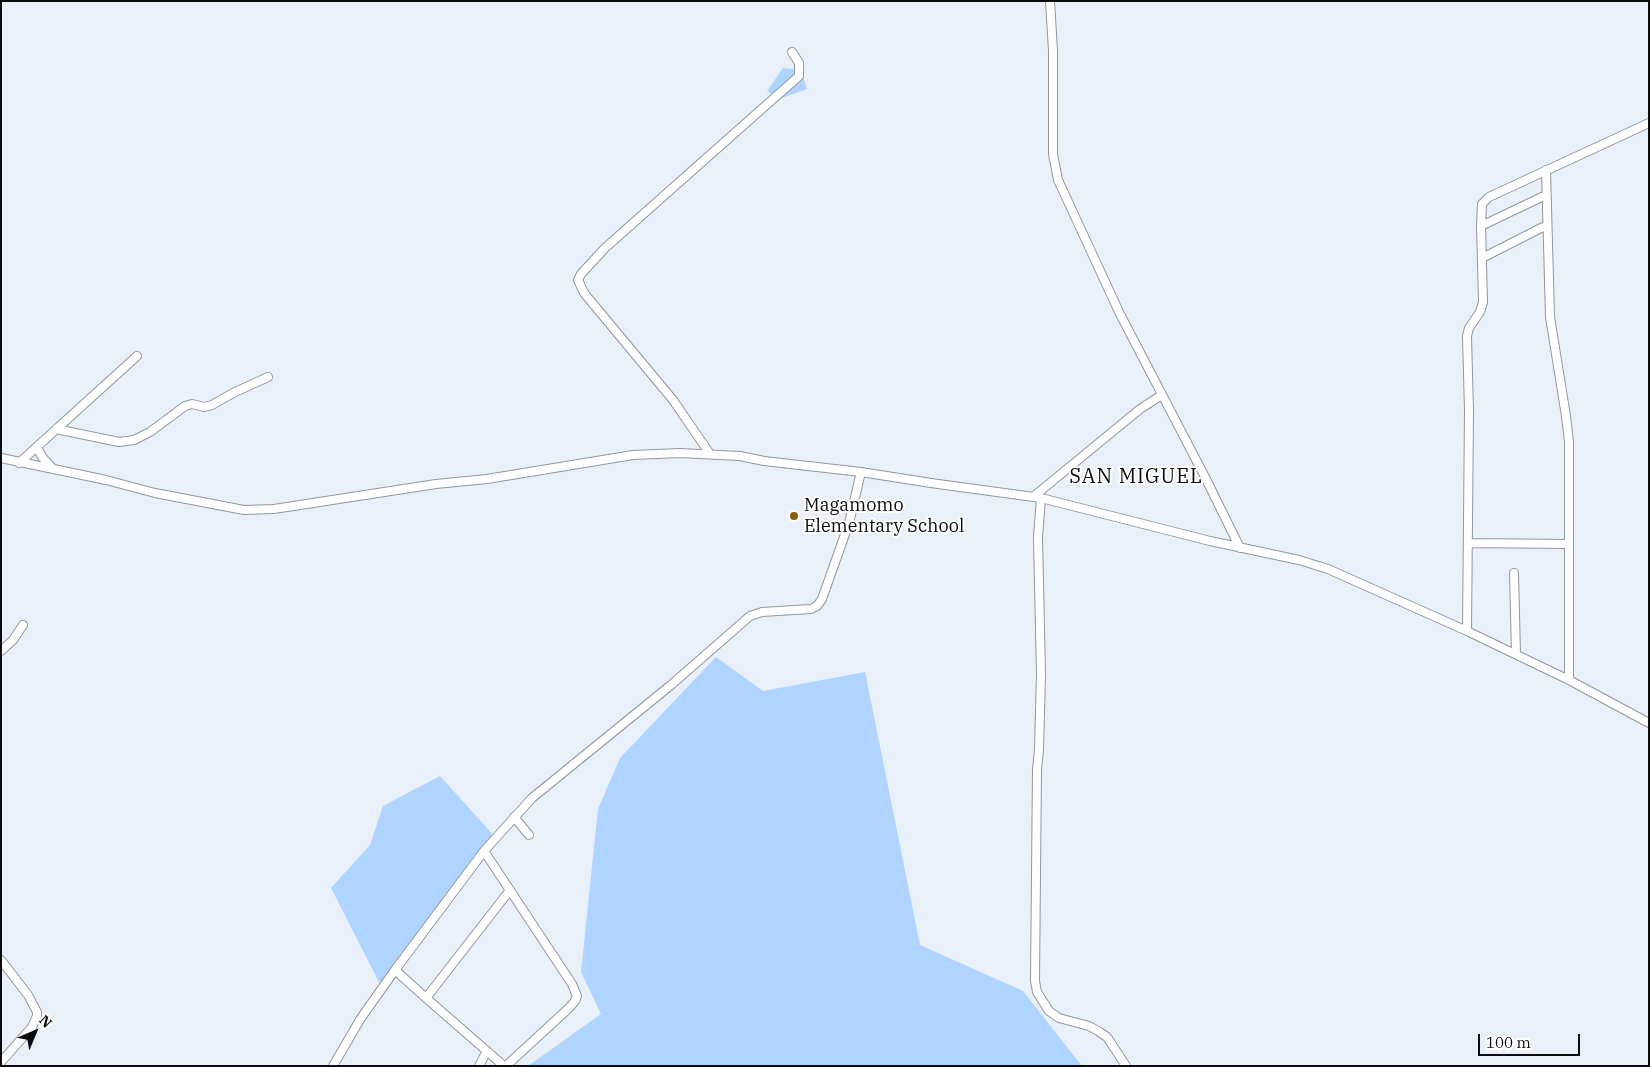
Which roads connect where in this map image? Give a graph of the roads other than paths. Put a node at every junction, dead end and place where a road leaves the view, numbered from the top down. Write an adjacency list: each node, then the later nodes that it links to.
1 (1052, 3): 11 (street)
2 (792, 52): 14 (street)
3 (1649, 123): 4 (street)
4 (1546, 170): 5 (street); 7 (street)
5 (1546, 195): 6 (street); 7 (street)
6 (1547, 225): 8 (street); 21 (street)
7 (1481, 226): 8 (street)
8 (1482, 258): 20 (street)
9 (137, 356): 12 (street)
10 (268, 377): 12 (street)
11 (1162, 395): 19 (street); 22 (street)
12 (56, 429): 13 (street)
13 (36, 447): 16 (street); 17 (street)
14 (710, 454): 17 (street); 18 (street)
15 (1, 458): 16 (street)
16 (19, 462): 17 (street)
17 (53, 469)
18 (861, 472): 19 (street); 30 (street)
19 (1037, 498): 22 (street); 42 (street)
20 (1468, 543): 21 (street); 25 (street)
21 (1569, 544): 28 (street)
22 (1240, 548): 25 (street)
23 (1514, 573): 27 (street)
24 (23, 625): 26 (street)
25 (1467, 631): 27 (street)
26 (1, 651)
27 (1516, 654): 28 (street)
28 (1568, 680): 29 (street)
29 (1649, 723)
30 (514, 817): 31 (street); 32 (street)
31 (529, 835)
32 (484, 851): 33 (street); 35 (street)
33 (510, 890): 36 (street); 41 (street)
34 (1, 960): 38 (street)
35 (395, 970): 36 (street); 39 (street)
36 (426, 998): 37 (street)
37 (487, 1051): 40 (street); 41 (street)
38 (1, 1062)
39 (333, 1066)
40 (478, 1066)
41 (505, 1066)
42 (1126, 1066)

